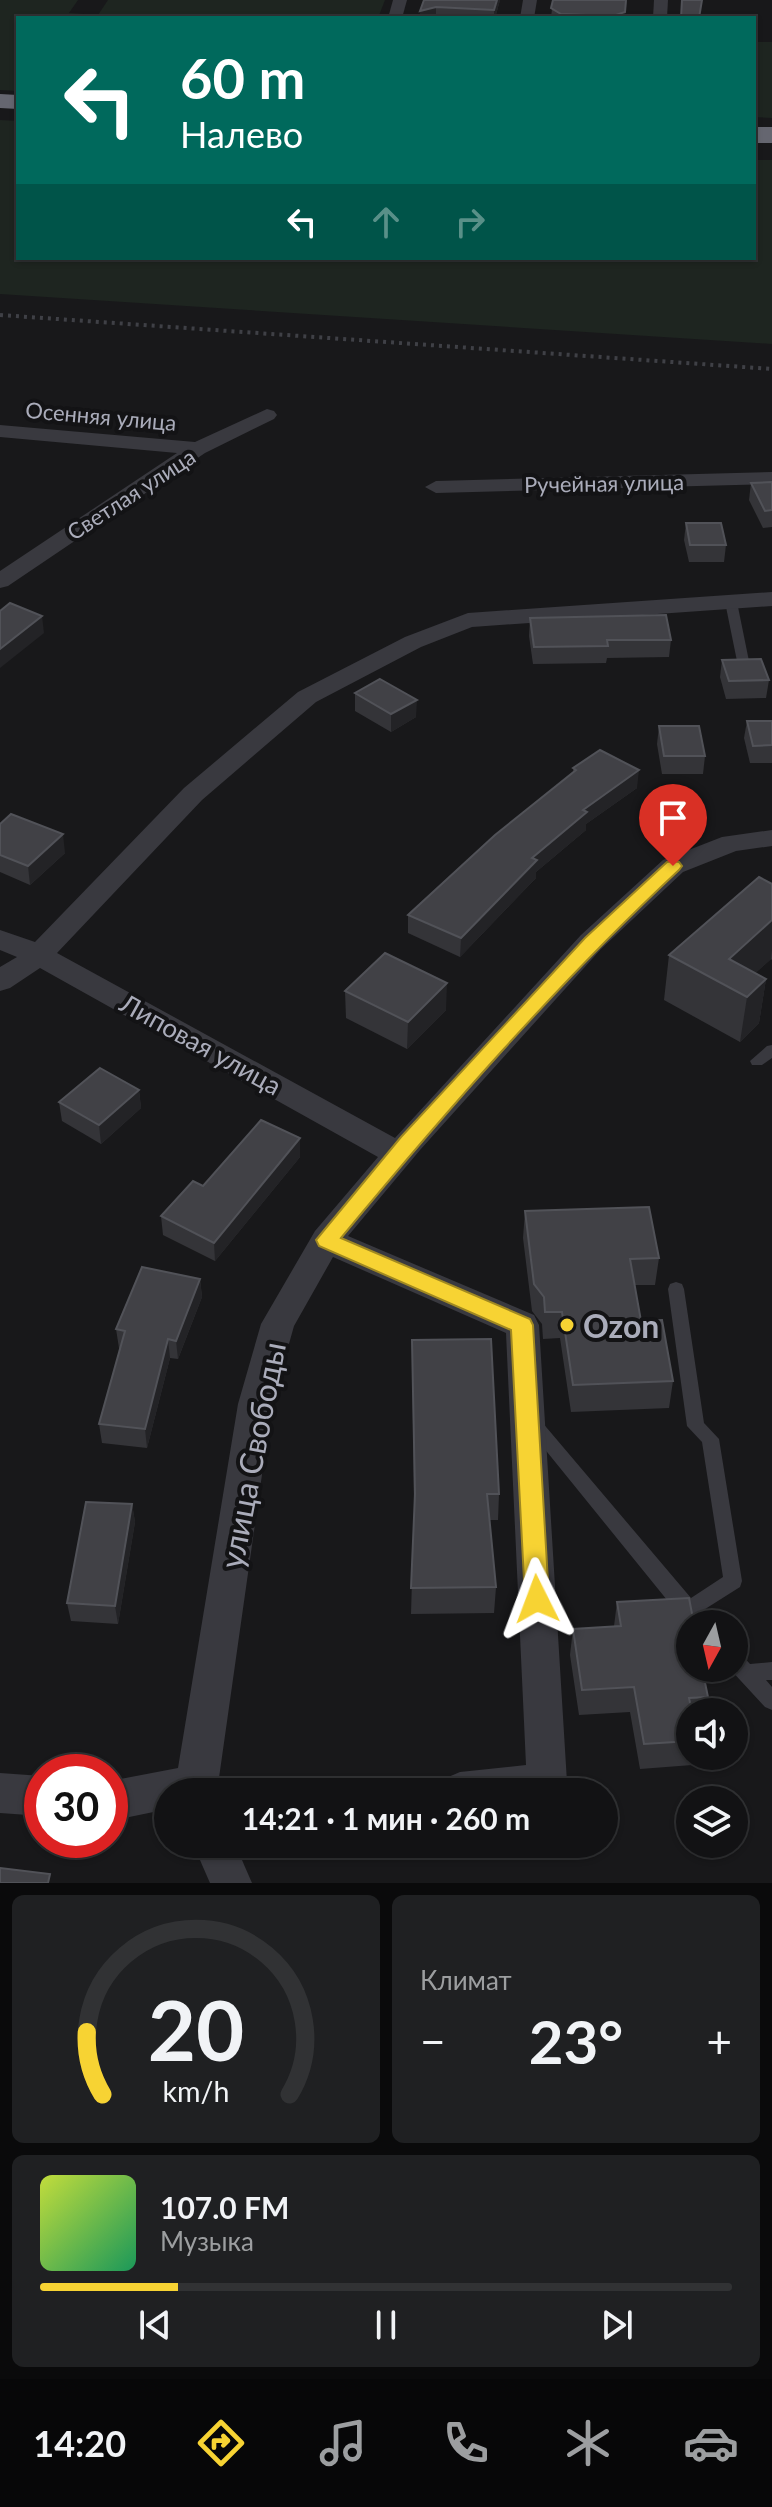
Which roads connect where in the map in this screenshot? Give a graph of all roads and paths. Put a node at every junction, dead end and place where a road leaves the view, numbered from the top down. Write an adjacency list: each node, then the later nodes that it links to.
1 (0, 315): 2 (path)
2 (772, 369)
3 (267, 415): 5 (street, Светлая улица)
4 (0, 431): 5 (street, Осенняя улица)
5 (198, 449): 8 (street, Светлая улица)
6 (772, 478): 7 (street, Ручейная улица)
7 (436, 487)
8 (0, 581)
9 (772, 599): 10 (street)
10 (731, 602): 11 (lane); 14 (street)
11 (745, 671)
12 (772, 838): 18 (street, улица Свободы)
13 (0, 939): 14 (street, Липовая улица)
14 (39, 955): 15 (street); 18 (street, Липовая улица)
15 (0, 981)
16 (772, 1050): 17 (lane)
17 (757, 1061)
18 (399, 1154): 19 (street, улица Свободы)
19 (326, 1240): 21 (street); 27 (street, улица Свободы)
20 (676, 1289): 22 (lane)
21 (527, 1416): 22 (lane); 28 (street)
22 (687, 1610)
23 (748, 1667): 24 (lane)
24 (772, 1671)
25 (748, 1675): 26 (lane)
26 (772, 1701)
27 (198, 1778)
28 (547, 1778)
29 (0, 1793): 31 (street)
30 (154, 1794): 32 (street)
31 (24, 1795)
32 (128, 1798)
33 (220, 1858): 34 (street)
34 (231, 1883)

